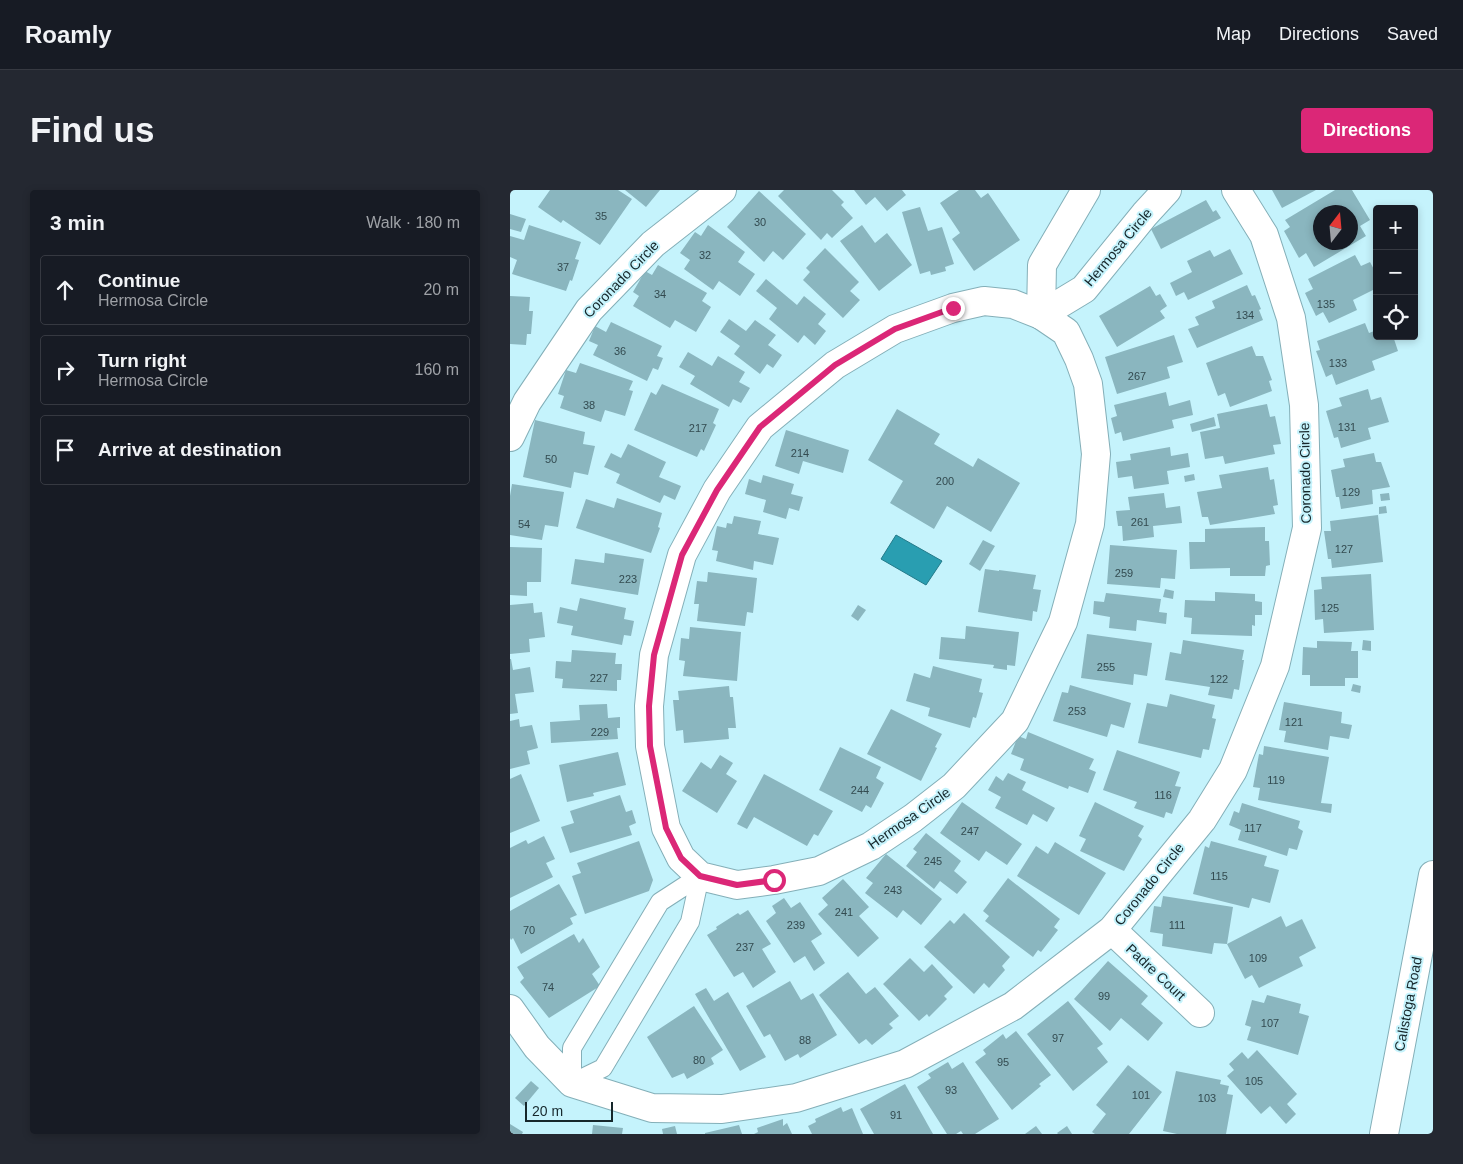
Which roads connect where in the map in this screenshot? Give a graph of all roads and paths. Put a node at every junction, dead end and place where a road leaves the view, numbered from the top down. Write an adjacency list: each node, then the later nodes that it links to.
1 (722, 190): 6 (street, Coronado Circle)
2 (1086, 190): 5 (street)
3 (1167, 190): 5 (street, Hermosa Circle)
4 (1236, 190): 10 (street, Coronado Circle)
5 (1041, 315): 9 (street, Hermosa Circle); 9 (street, Hermosa Circle)
6 (518, 397): 7 (street, Coronado Circle)
7 (510, 438)
8 (1433, 875): 14 (street, Calistoga Road)
9 (700, 876): 13 (lane); 13 (lane)
10 (1112, 930): 12 (street, Padre Court); 13 (street, Coronado Circle)
11 (510, 1009): 13 (street, Coronado Circle)
12 (1200, 1013)
13 (572, 1083)
14 (1384, 1134)

